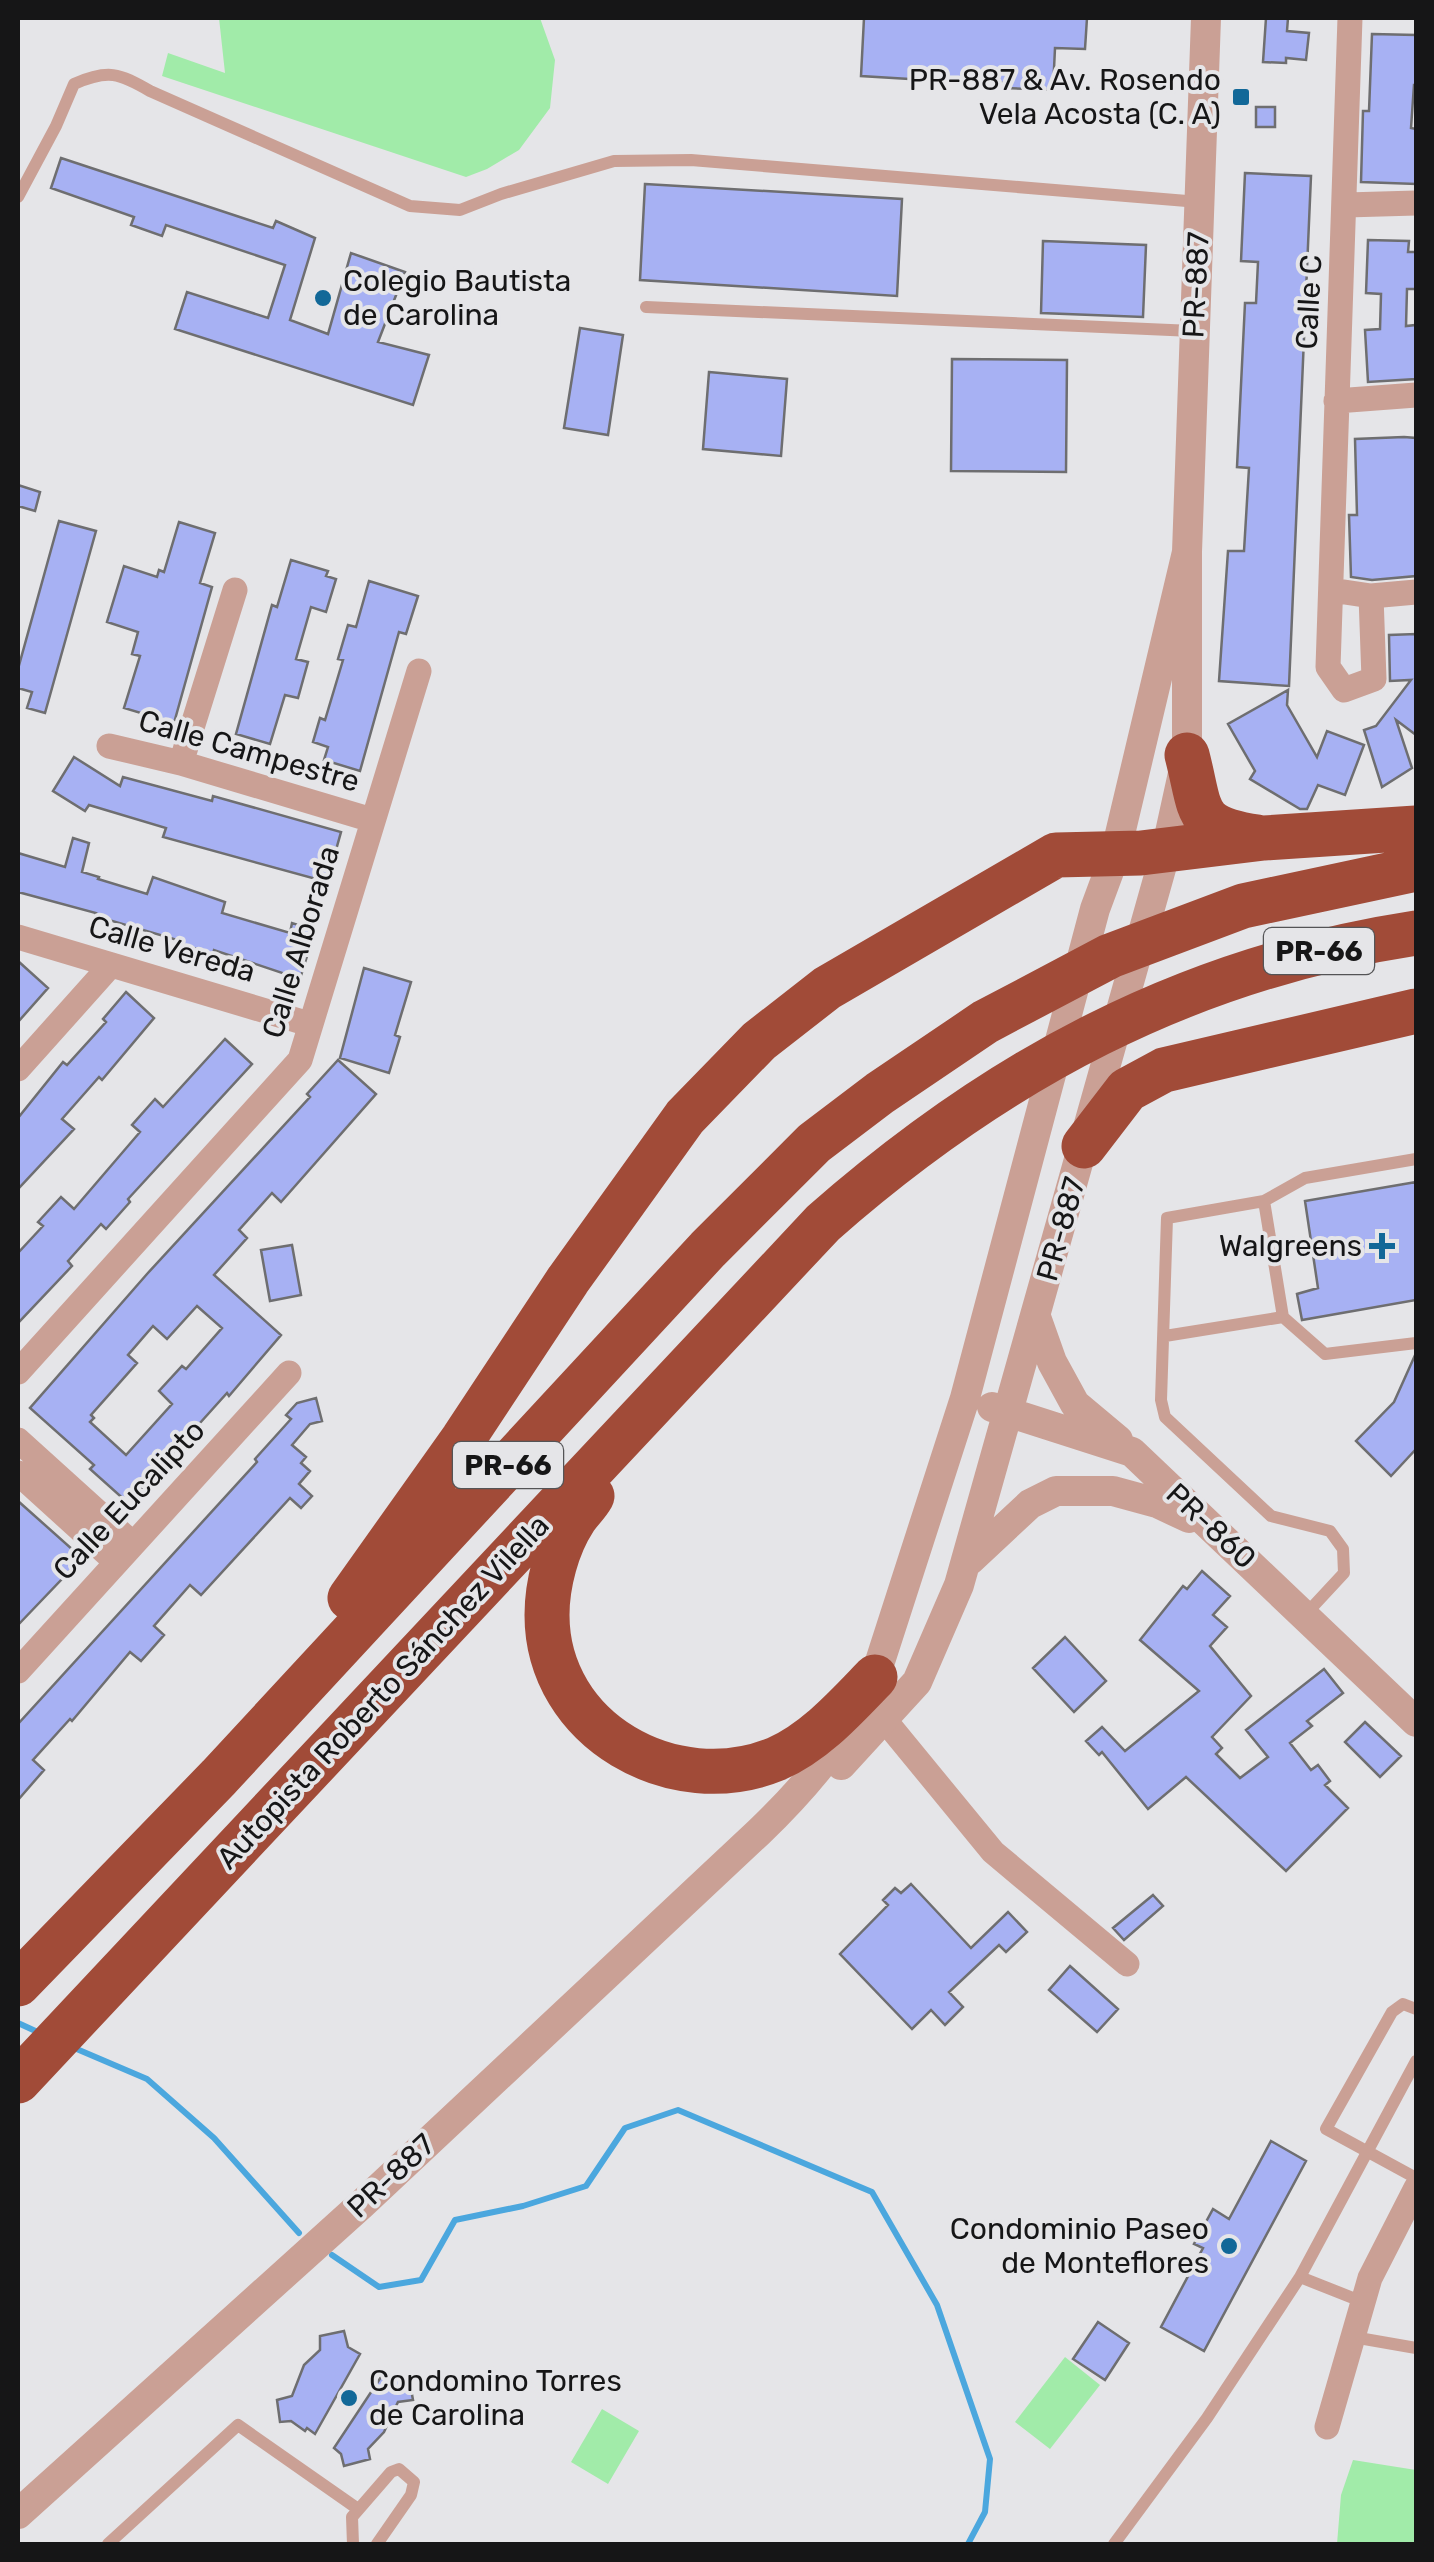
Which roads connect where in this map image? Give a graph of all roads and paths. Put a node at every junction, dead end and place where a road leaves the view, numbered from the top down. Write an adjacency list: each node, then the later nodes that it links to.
1 (1206, 18): 4 (street, PR-887)
2 (1350, 18): 6 (street, Calle C)
3 (18, 196): 4 (lane)
4 (1200, 202): 8 (street, PR-887)
5 (1416, 203): 6 (street)
6 (1346, 205): 10 (street, Calle C)
7 (646, 307): 8 (lane)
8 (1193, 331): 11 (street, PR-887)
9 (1416, 395): 10 (street)
10 (1336, 401): 13 (street, Calle C)
11 (1187, 552): 18 (street, PR-887); 24 (street, PR-887)
12 (235, 590): 19 (street)
13 (1331, 590): 15 (street); 15 (street, Calle C)
14 (1416, 592): 15 (street)
15 (1371, 596)
16 (418, 670): 20 (street, Calle Alborada)
17 (109, 746): 19 (street, Calle Campestre)
18 (1188, 755): 22 (highway); 23 (street, PR-887)
19 (181, 762): 20 (street, Calle Campestre)
20 (372, 820): 30 (street, Calle Alborada)
21 (1416, 828): 22 (highway)
22 (1264, 838): 23 (highway)
23 (1166, 851): 24 (highway); 32 (street, PR-887)
24 (1115, 854): 41 (street, PR-887); 54 (highway)
25 (1416, 869): 54 (highway, Autopista Roberto Sánchez Vilella / PR-66)
26 (1416, 933): 43 (highway, Autopista Roberto Sánchez Vilella / PR-66)
27 (18, 937): 28 (street, Calle Vereda)
28 (112, 965): 30 (street, Calle Vereda); 31 (street)
29 (1416, 1011): 32 (highway)
30 (309, 1024): 39 (street, Calle Alborada)
31 (18, 1069)
32 (1084, 1146): 35 (street, PR-887)
33 (1416, 1160): 34 (lane)
34 (1264, 1200): 36 (lane); 37 (lane)
35 (1036, 1317): 42 (street, PR-887); 45 (street)
36 (1283, 1317): 37 (lane); 38 (lane)
37 (1165, 1336): 50 (lane)
38 (1416, 1342)
39 (18, 1372)
40 (289, 1374): 48 (street, Calle Eucalipto)
41 (965, 1398): 42 (street, PR-860 / PR-860); 52 (street, PR-887)
42 (1008, 1412): 45 (street, PR-860 / PR-860); 49 (street, PR-887)
43 (626, 1436): 52 (highway); 60 (highway, Autopista Roberto Sánchez Vilella / PR-66)
44 (18, 1440): 48 (street)
45 (1132, 1452): 47 (street, PR-860 / PR-860)
46 (18, 1473): 48 (street)
47 (1216, 1532): 49 (street); 50 (street, PR-860 / PR-860)
48 (124, 1552): 51 (street, Calle Eucalipto)
49 (965, 1566): 52 (street, PR-887)
50 (1305, 1616): 53 (street, PR-860 / PR-860)
51 (18, 1671)
52 (879, 1698): 55 (street, PR-887); 55 (street, PR-887); 56 (street)
53 (1416, 1722)
54 (219, 1777): 57 (highway, Autopista Roberto Sánchez Vilella / PR-66)
55 (760, 1832): 70 (street, PR-887)
56 (1127, 1964)
57 (18, 1984)
58 (1416, 2009): 61 (lane)
59 (1416, 2060): 61 (lane)
60 (18, 2081)
61 (1368, 2152): 62 (lane); 64 (lane)
62 (1416, 2178)
63 (1416, 2188): 65 (street)
64 (1300, 2276): 65 (lane); 74 (lane)
65 (1363, 2302): 66 (street)
66 (1353, 2337): 67 (lane); 68 (street)
67 (1416, 2348)
68 (1327, 2426)
69 (358, 2510): 71 (lane); 72 (lane); 73 (lane)
70 (18, 2514)
71 (108, 2544)
72 (353, 2544)
73 (377, 2544)
74 (1114, 2544)

